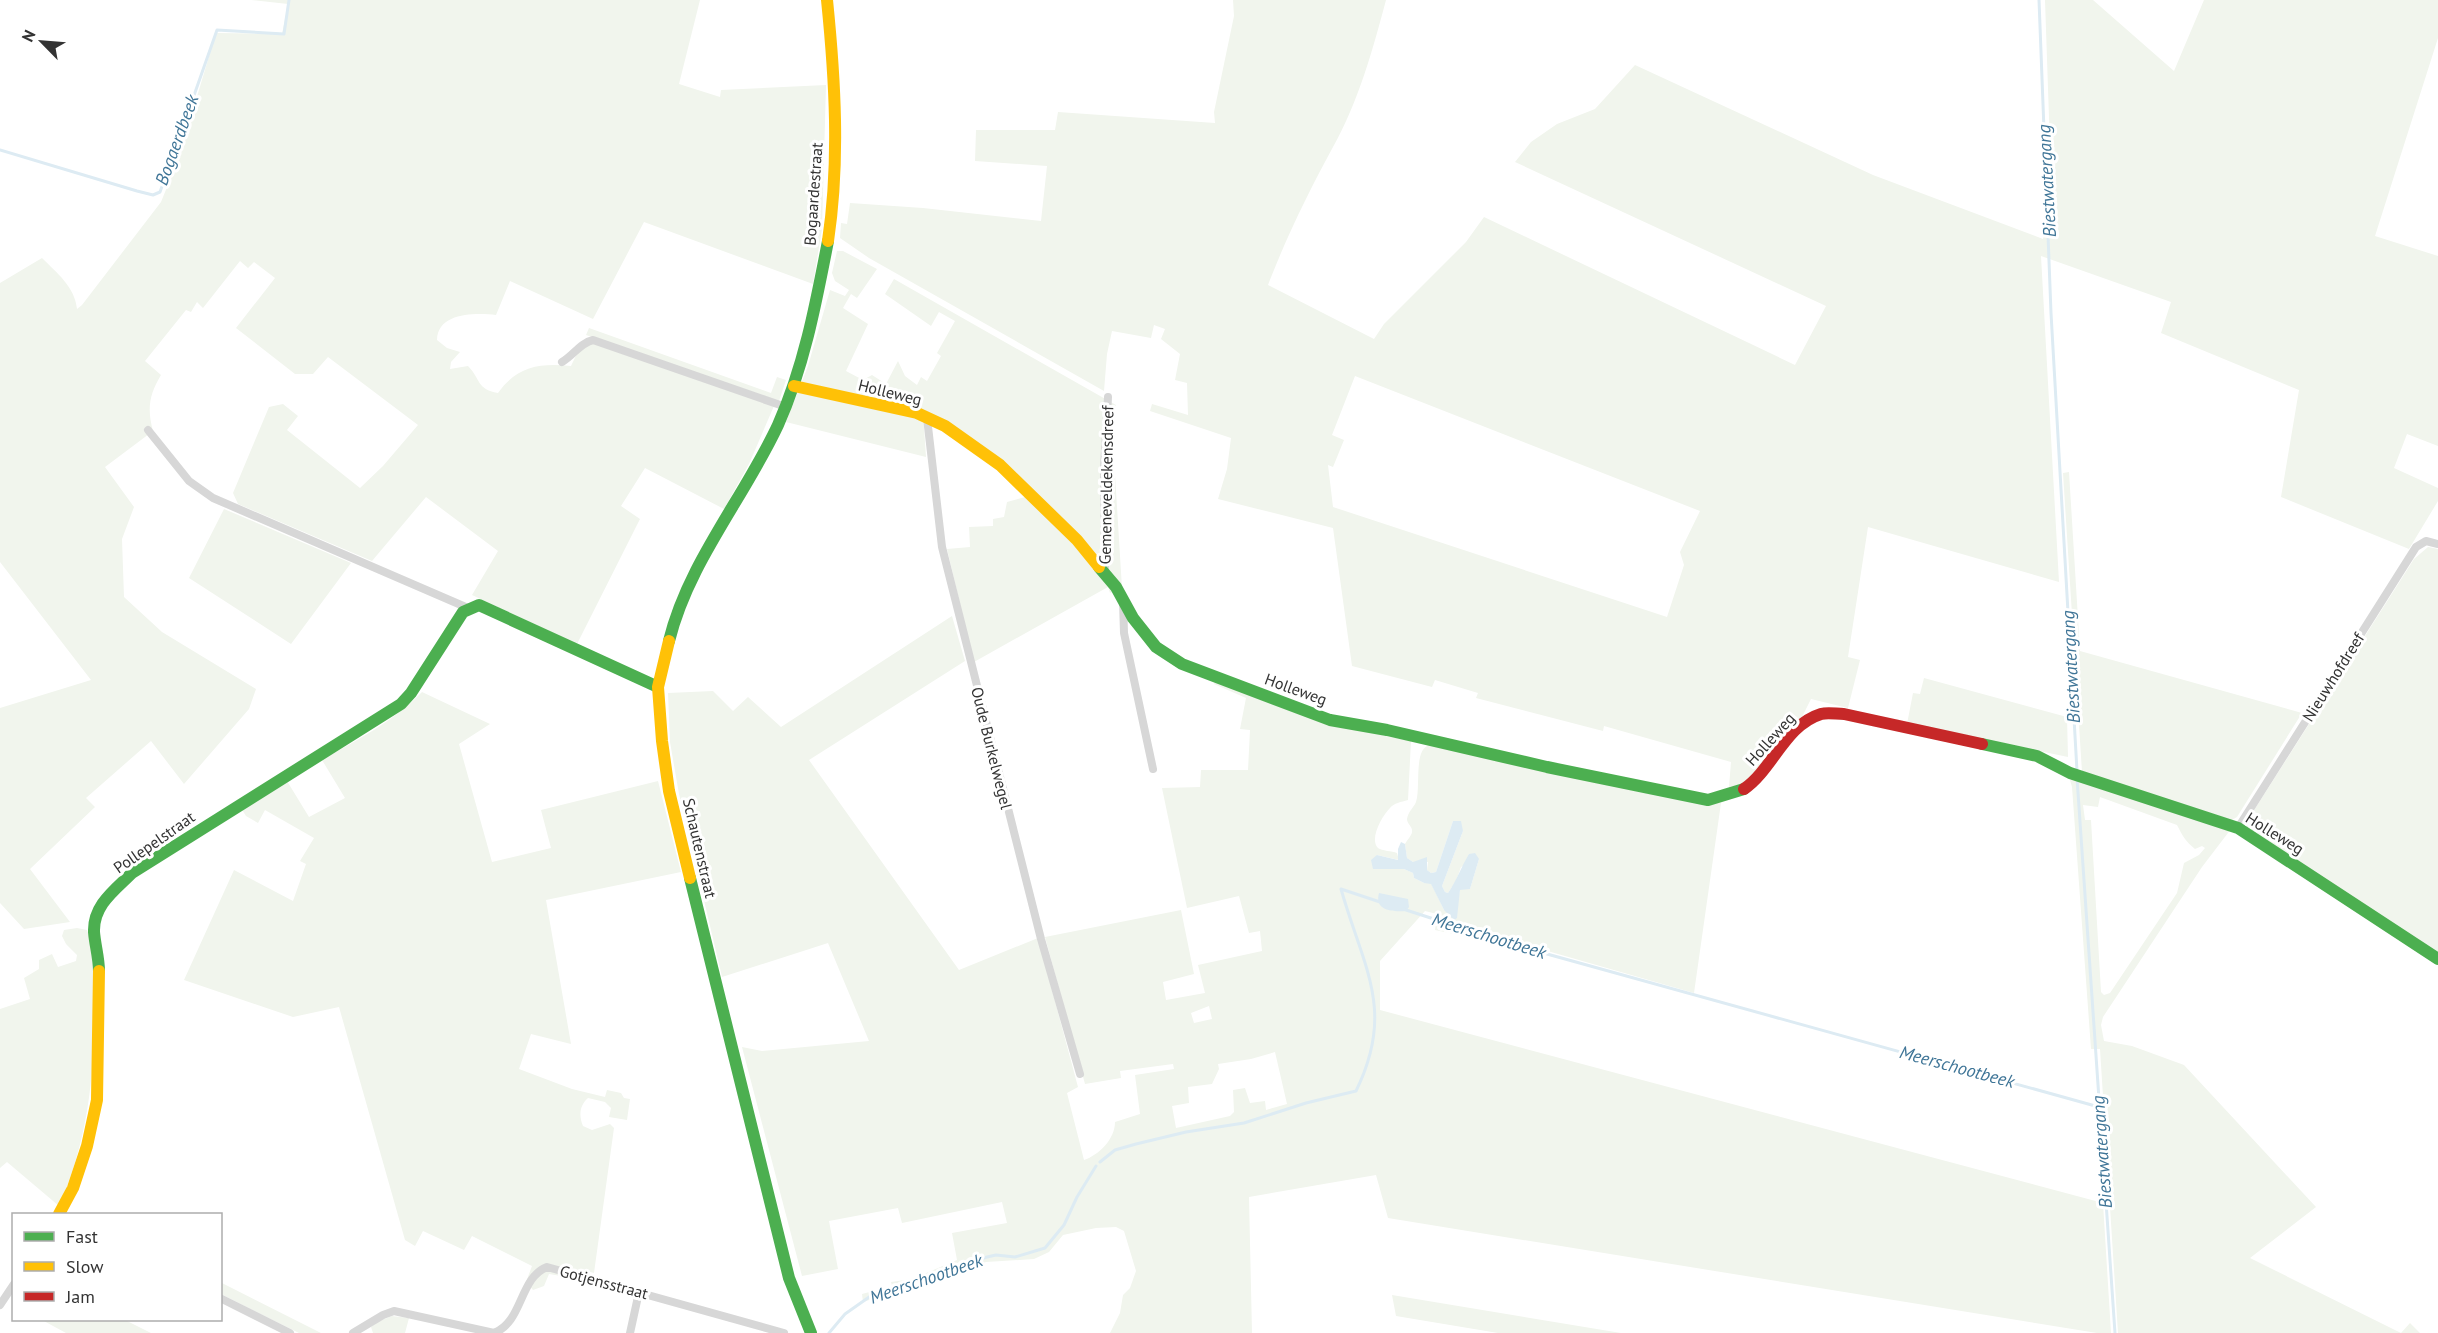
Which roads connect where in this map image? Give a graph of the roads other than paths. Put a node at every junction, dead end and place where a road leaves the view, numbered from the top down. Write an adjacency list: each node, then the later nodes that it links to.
1 (827, 0): 3 (street, Bogaardestraat)
2 (562, 362): 5 (street)
3 (794, 386): 5 (street, Schautenstraat); 6 (street, Holleweg)
4 (1108, 397): 9 (street, Gemeneveldekensdreef)
5 (786, 407): 12 (street, Schautenstraat)
6 (927, 418): 9 (street, Holleweg); 16 (street, Oude Burkelwegel)
7 (148, 430): 11 (street)
8 (2438, 544): 14 (street, Nieuwhofdreef)
9 (1105, 574): 10 (street, Holleweg)
10 (1123, 599): 13 (street); 14 (street, Holleweg)
11 (468, 608): 12 (street); 17 (street, Pollepelstraat)
12 (658, 687): 26 (street, Schautenstraat)
13 (1153, 769)
14 (2238, 828): 15 (street, Holleweg)
15 (2438, 960)
16 (1080, 1074)
17 (60, 1213)
18 (12, 1287): 21 (street)
19 (639, 1292): 23 (street, Gotjensstraat); 24 (street); 25 (street, Gotjensstraat)
20 (222, 1299): 22 (street)
21 (0, 1305)
22 (290, 1333)
23 (353, 1333)
24 (630, 1333)
25 (784, 1333)
26 (811, 1333)

